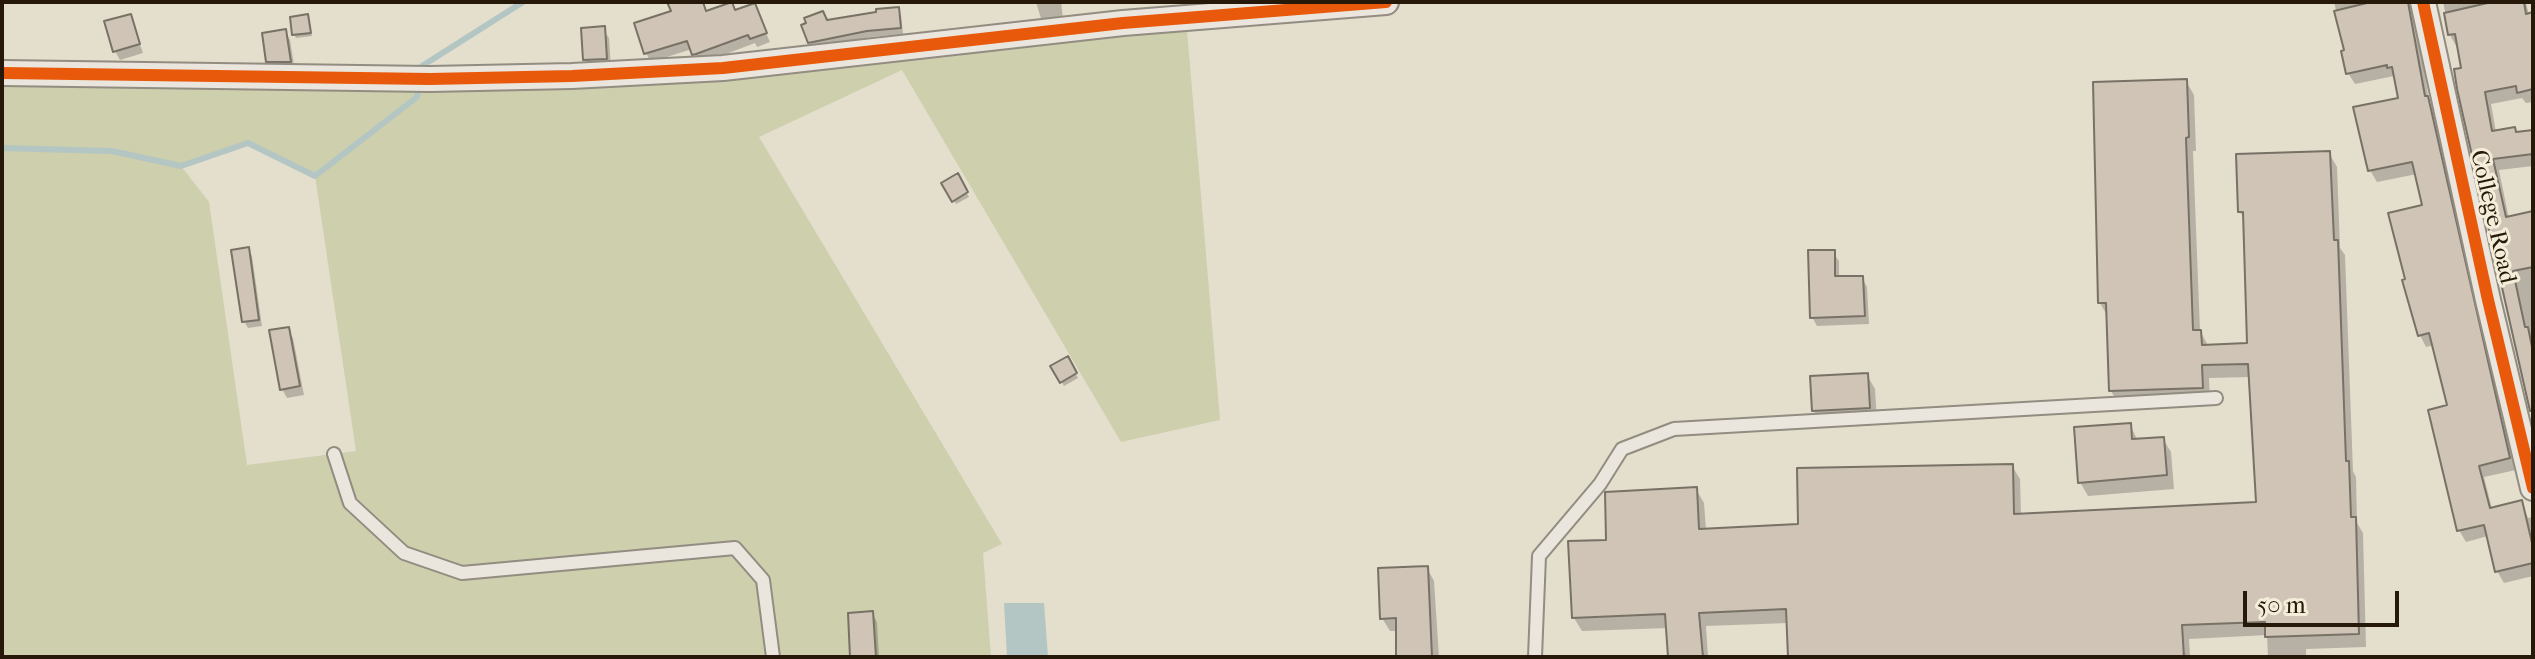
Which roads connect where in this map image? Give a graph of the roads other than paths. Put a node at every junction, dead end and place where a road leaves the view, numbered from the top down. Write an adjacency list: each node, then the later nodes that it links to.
1 (1386, 2): 3 (street)
2 (2423, 2): 7 (street, College Road)
3 (1121, 12): 4 (street)
4 (2, 73)
5 (2216, 398): 9 (lane)
6 (334, 454): 8 (lane)
7 (2533, 488)
8 (773, 657)
9 (1535, 657)

